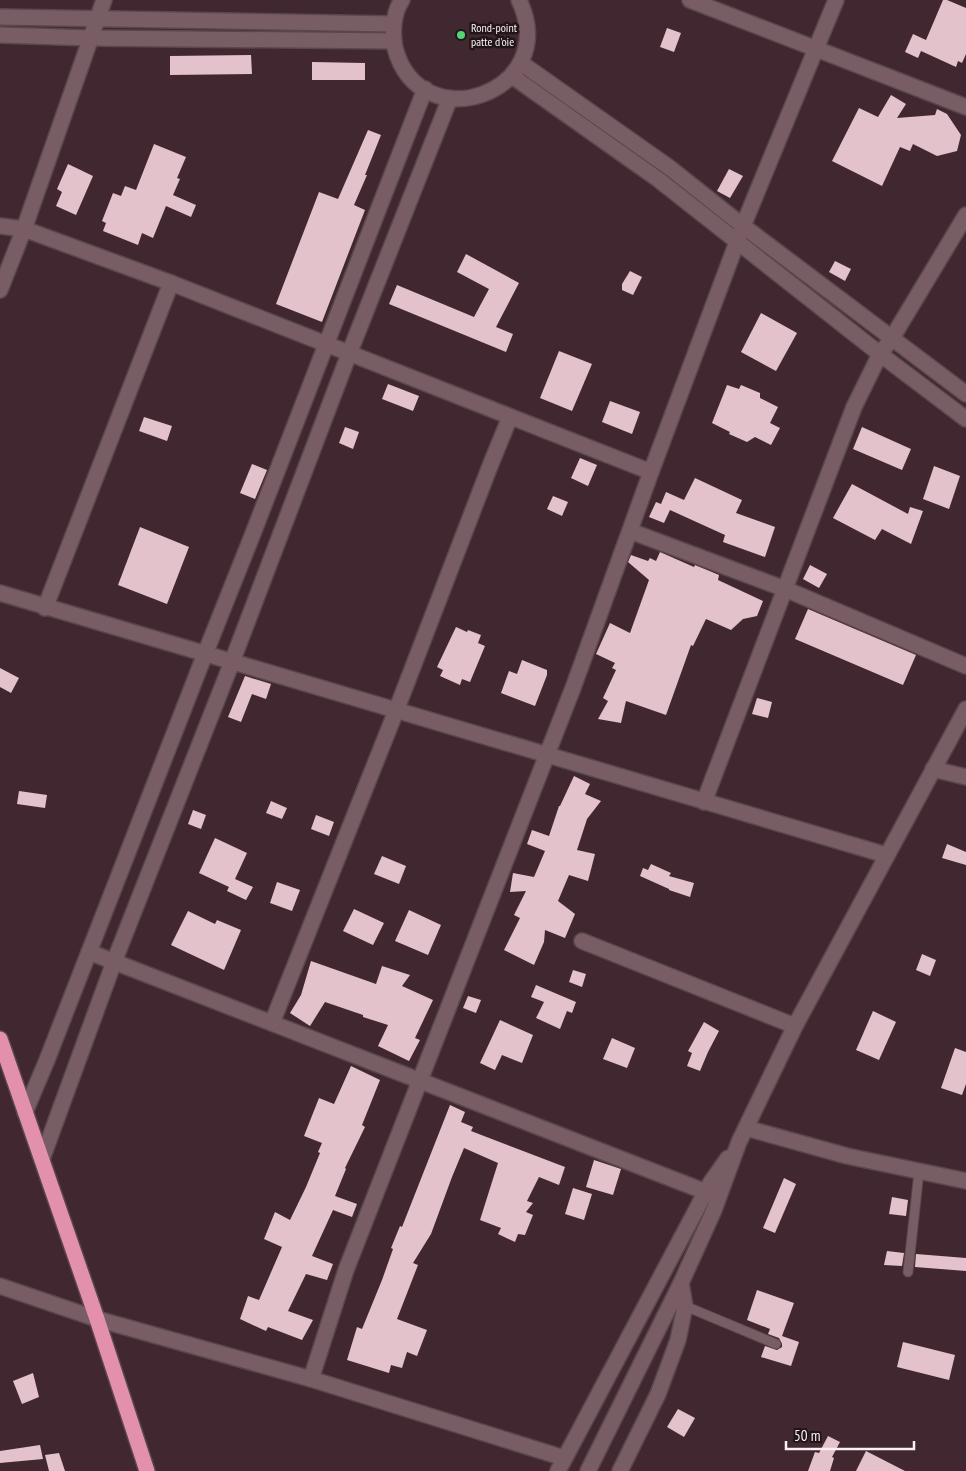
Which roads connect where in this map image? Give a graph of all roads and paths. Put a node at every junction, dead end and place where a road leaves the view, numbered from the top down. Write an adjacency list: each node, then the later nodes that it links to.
1 (104, 0): 7 (street)
2 (402, 0): 8 (street)
3 (519, 0): 13 (street)
4 (690, 0): 12 (street)
5 (836, 0): 12 (street)
6 (0, 18): 7 (street)
7 (96, 18): 8 (street); 10 (street)
8 (394, 24): 11 (street)
9 (0, 35): 10 (street)
10 (90, 38): 11 (street); 21 (street)
11 (394, 41): 15 (street)
12 (816, 49): 17 (street); 20 (street)
13 (520, 63): 14 (street); 20 (street)
14 (512, 76): 16 (street); 22 (street)
15 (425, 89): 16 (street); 26 (street)
16 (450, 98): 27 (street)
17 (966, 108)
18 (966, 215): 25 (street)
19 (0, 226): 21 (street)
20 (743, 226): 22 (street); 25 (street)
21 (24, 229): 23 (street); 24 (street)
22 (737, 240): 28 (street); 32 (street)
23 (171, 283): 26 (street); 36 (street)
24 (0, 290)
25 (892, 338): 28 (street); 29 (street)
26 (326, 344): 27 (street); 37 (street)
27 (349, 354): 30 (street); 38 (street)
28 (880, 354): 31 (street); 34 (street)
29 (966, 394)
30 (510, 417): 32 (street); 41 (street)
31 (966, 418)
32 (650, 472): 33 (street)
33 (630, 531): 34 (street); 42 (street)
34 (785, 589): 39 (street); 45 (street)
35 (0, 593): 36 (street)
36 (45, 608): 37 (street)
37 (205, 654): 38 (street); 48 (street)
38 (232, 662): 41 (street); 49 (street)
39 (966, 666)
40 (966, 709): 43 (street)
41 (396, 711): 42 (street); 50 (street)
42 (546, 756): 45 (street); 53 (street)
43 (933, 769): 44 (street); 46 (street)
44 (966, 778)
45 (704, 802): 46 (street)
46 (886, 855): 51 (street)
47 (582, 941): 51 (street)
48 (89, 952): 49 (street); 54 (street)
49 (114, 962): 50 (street); 57 (street)
50 (272, 1023): 53 (street)
51 (795, 1026): 55 (street)
52 (0, 1039): 54 (highway)
53 (421, 1080): 60 (street); 67 (street)
54 (25, 1112): 57 (highway)
55 (746, 1128): 56 (street); 58 (street)
56 (739, 1142): 60 (street); 62 (street)
57 (42, 1159): 65 (highway)
58 (919, 1172): 59 (street); 61 (lane)
59 (966, 1181)
60 (706, 1192): 68 (street)
61 (908, 1272)
62 (681, 1283): 64 (street); 70 (street)
63 (0, 1286): 65 (street)
64 (685, 1306): 66 (lane); 71 (street)
65 (97, 1318): 67 (street); 69 (highway)
66 (776, 1344)
67 (311, 1379): 68 (street)
68 (561, 1465)
69 (147, 1471)
70 (588, 1471)
71 (620, 1471)

